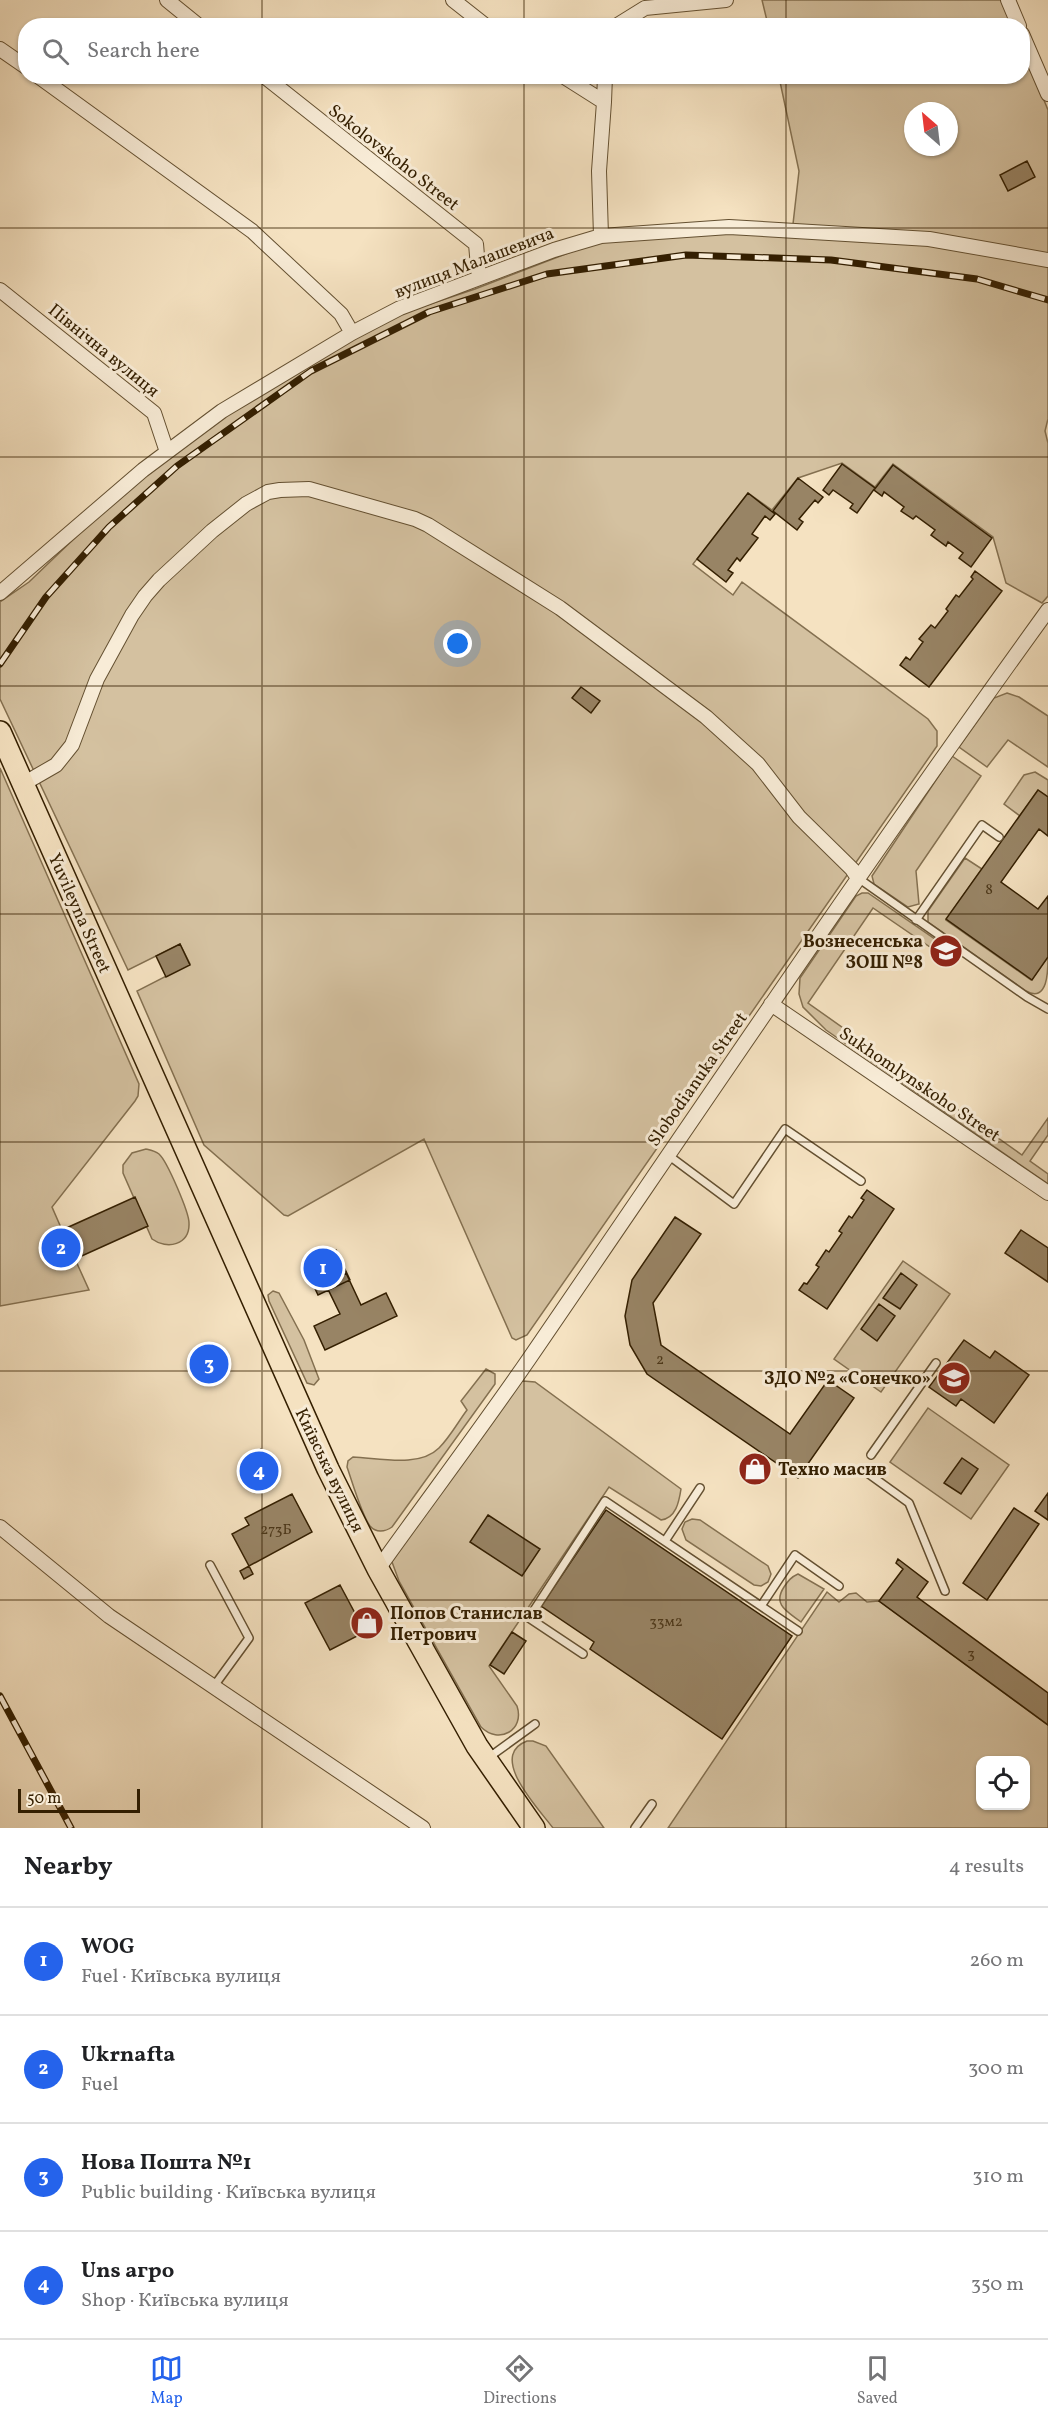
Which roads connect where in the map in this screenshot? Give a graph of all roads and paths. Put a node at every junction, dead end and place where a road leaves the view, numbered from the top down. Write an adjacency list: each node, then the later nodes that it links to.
1 (167, 0): 5 (street)
2 (453, 0): 6 (street)
3 (724, 0): 7 (street)
4 (1008, 0): 8 (street)
5 (189, 18)
6 (476, 18)
7 (629, 18)
8 (1016, 18)
9 (0, 49): 11 (street)
10 (1030, 51): 16 (street)
11 (18, 61)
12 (49, 84): 22 (street)
13 (274, 84): 20 (street, Sokolovskoho Street)
14 (576, 84): 17 (street)
15 (605, 84): 17 (street)
16 (1048, 94)
17 (604, 102): 18 (street)
18 (601, 236): 19 (street, вулиця Малашевича); 20 (street, вулиця Малашевича)
19 (1048, 260)
20 (479, 278): 22 (street, вулиця Малашевича)
21 (0, 290): 23 (street, Північна вулиця)
22 (352, 333): 23 (street, вулиця Малашевича)
23 (167, 452): 24 (street, вулиця Малашевича)
24 (0, 592)
25 (1048, 610): 29 (street, Slobodianuka Street)
26 (0, 732): 27 (main road, Yuvileyna Street)
27 (23, 784): 29 (street); 33 (main road, Yuvileyna Street)
28 (999, 837): 30 (lane)
29 (858, 878): 30 (lane); 31 (street, Slobodianuka Street)
30 (916, 920): 32 (lane)
31 (771, 1004): 34 (street, Slobodianuka Street); 36 (street, Sukhomlynskoho Street)
32 (1048, 1009)
33 (160, 1094): 44 (main road, Київська вулиця)
34 (667, 1154): 35 (lane); 44 (street, Slobodianuka Street)
35 (861, 1181)
36 (1048, 1193)
37 (936, 1363): 38 (lane)
38 (871, 1455)
39 (866, 1472): 46 (lane)
40 (700, 1488): 42 (lane)
41 (0, 1527): 50 (street)
42 (664, 1541): 47 (lane); 49 (lane)
43 (210, 1565): 50 (lane)
44 (378, 1569): 52 (main road, Київська вулиця)
45 (839, 1586): 47 (lane)
46 (945, 1591)
47 (761, 1606): 48 (lane)
48 (798, 1631)
49 (582, 1654)
50 (214, 1686): 54 (street)
51 (535, 1724): 52 (lane)
52 (486, 1760): 55 (main road, Київська вулиця)
53 (652, 1804): 56 (lane)
54 (423, 1828)
55 (534, 1828)
56 (635, 1828)

